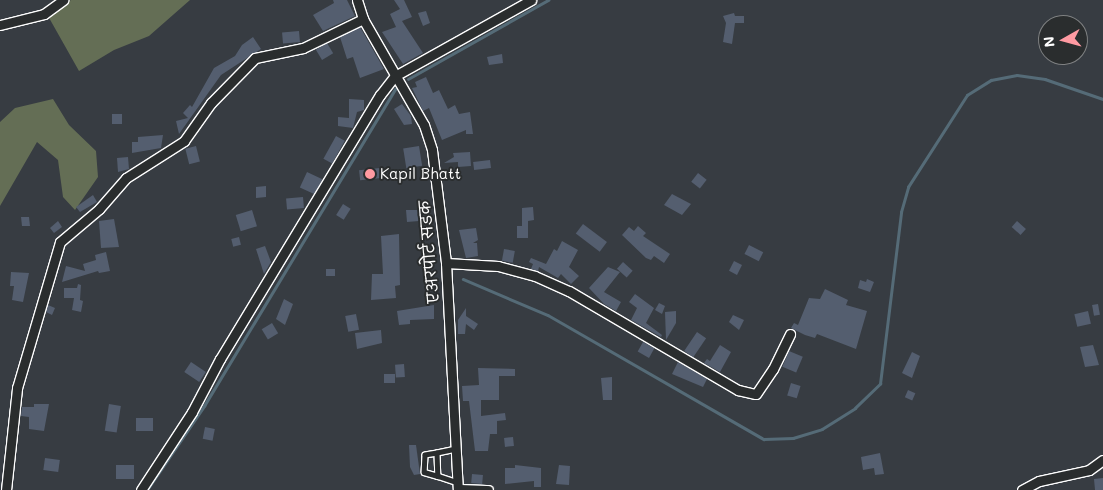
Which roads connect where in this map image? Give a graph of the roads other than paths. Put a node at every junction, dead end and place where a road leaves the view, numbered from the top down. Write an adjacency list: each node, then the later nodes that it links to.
1 (63, 0): 5 (street)
2 (357, 0): 4 (street, एअरपोर्ट सडक)
3 (531, 0): 6 (street)
4 (363, 19): 6 (street, एअरपोर्ट सडक); 12 (street)
5 (0, 25)
6 (395, 76): 7 (street, एअरपोर्ट सडक); 16 (street)
7 (446, 263): 8 (street); 9 (street, एअरपोर्ट सडक)
8 (790, 334)
9 (456, 449): 10 (lane); 14 (street, एअरपोर्ट सडक)
10 (437, 453): 13 (lane); 13 (lane)
11 (1103, 460): 18 (street)
12 (4, 464): 15 (street)
13 (438, 476): 14 (lane)
14 (458, 487): 17 (street)
15 (6, 490)
16 (141, 490)
17 (488, 490)
18 (1022, 490)

